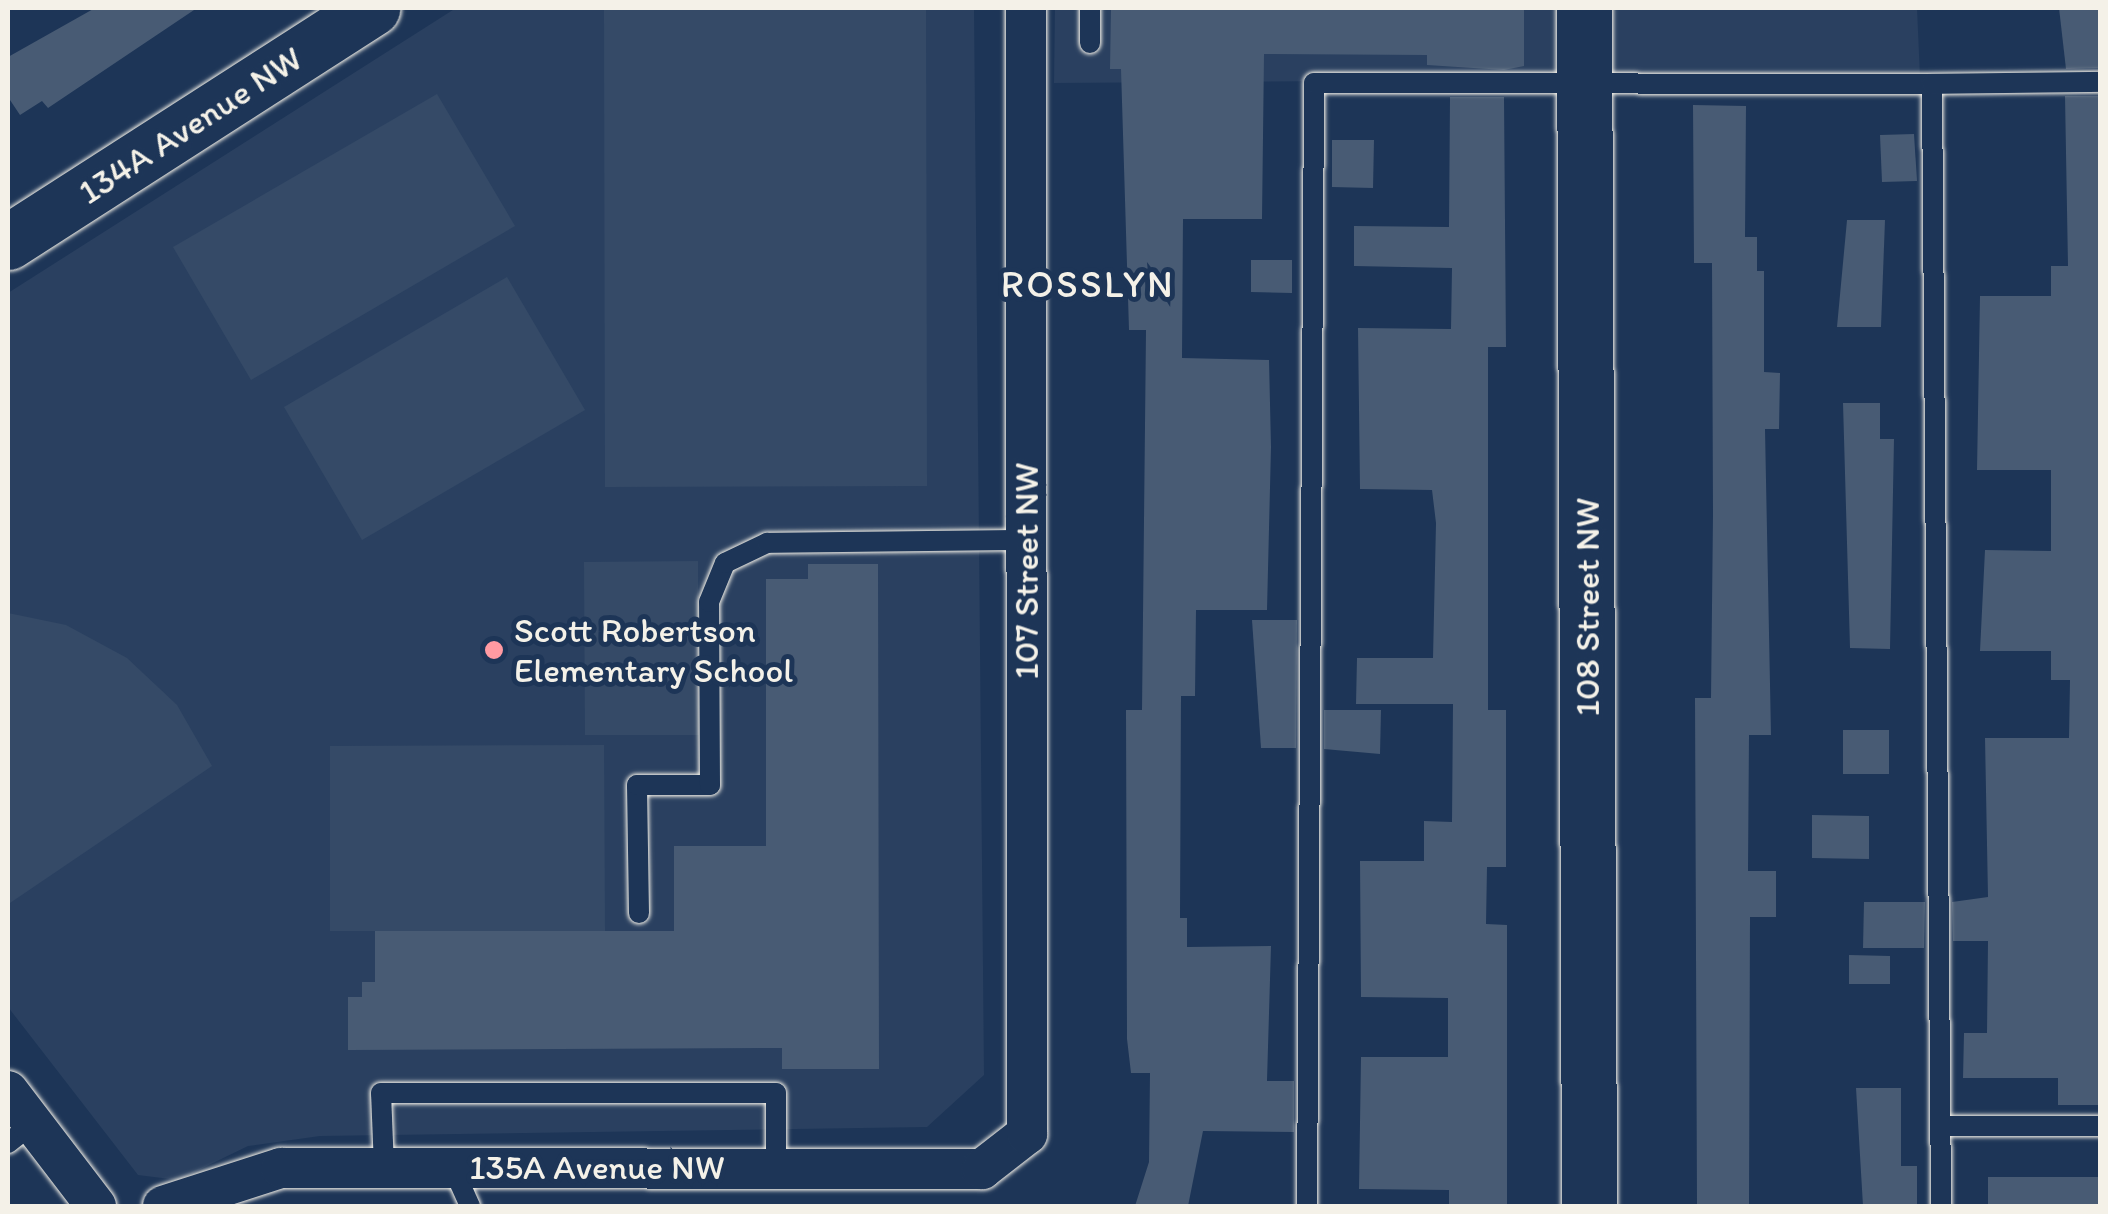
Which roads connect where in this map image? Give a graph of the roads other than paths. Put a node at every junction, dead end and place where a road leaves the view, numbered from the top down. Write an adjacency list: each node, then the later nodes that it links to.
1 (372, 8): 9 (street, 134A Avenue NW)
2 (1026, 8): 10 (street, 107 Street NW)
3 (1090, 8): 5 (lane)
4 (1584, 8): 8 (street, 108 Street NW)
5 (1090, 43)
6 (2100, 82): 7 (lane)
7 (1932, 84): 8 (lane); 13 (lane)
8 (1585, 86): 23 (lane); 24 (street, 108 Street NW)
9 (8, 242)
10 (1026, 540): 11 (lane); 16 (street, 107 Street NW)
11 (638, 913)
12 (8, 1091): 15 (street)
13 (1942, 1126): 14 (lane); 25 (lane)
14 (2100, 1126)
15 (20, 1133): 20 (street)
16 (1027, 1134): 19 (street, 135A Avenue NW)
17 (452, 1166): 18 (street, 135A Avenue NW); 19 (street, 135A Avenue NW); 22 (lane)
18 (384, 1167): 19 (lane); 21 (street, 135A Avenue NW)
19 (776, 1168)
20 (96, 1206)
21 (163, 1206)
22 (470, 1206)
23 (1306, 1206)
24 (1589, 1206)
25 (1941, 1206)

